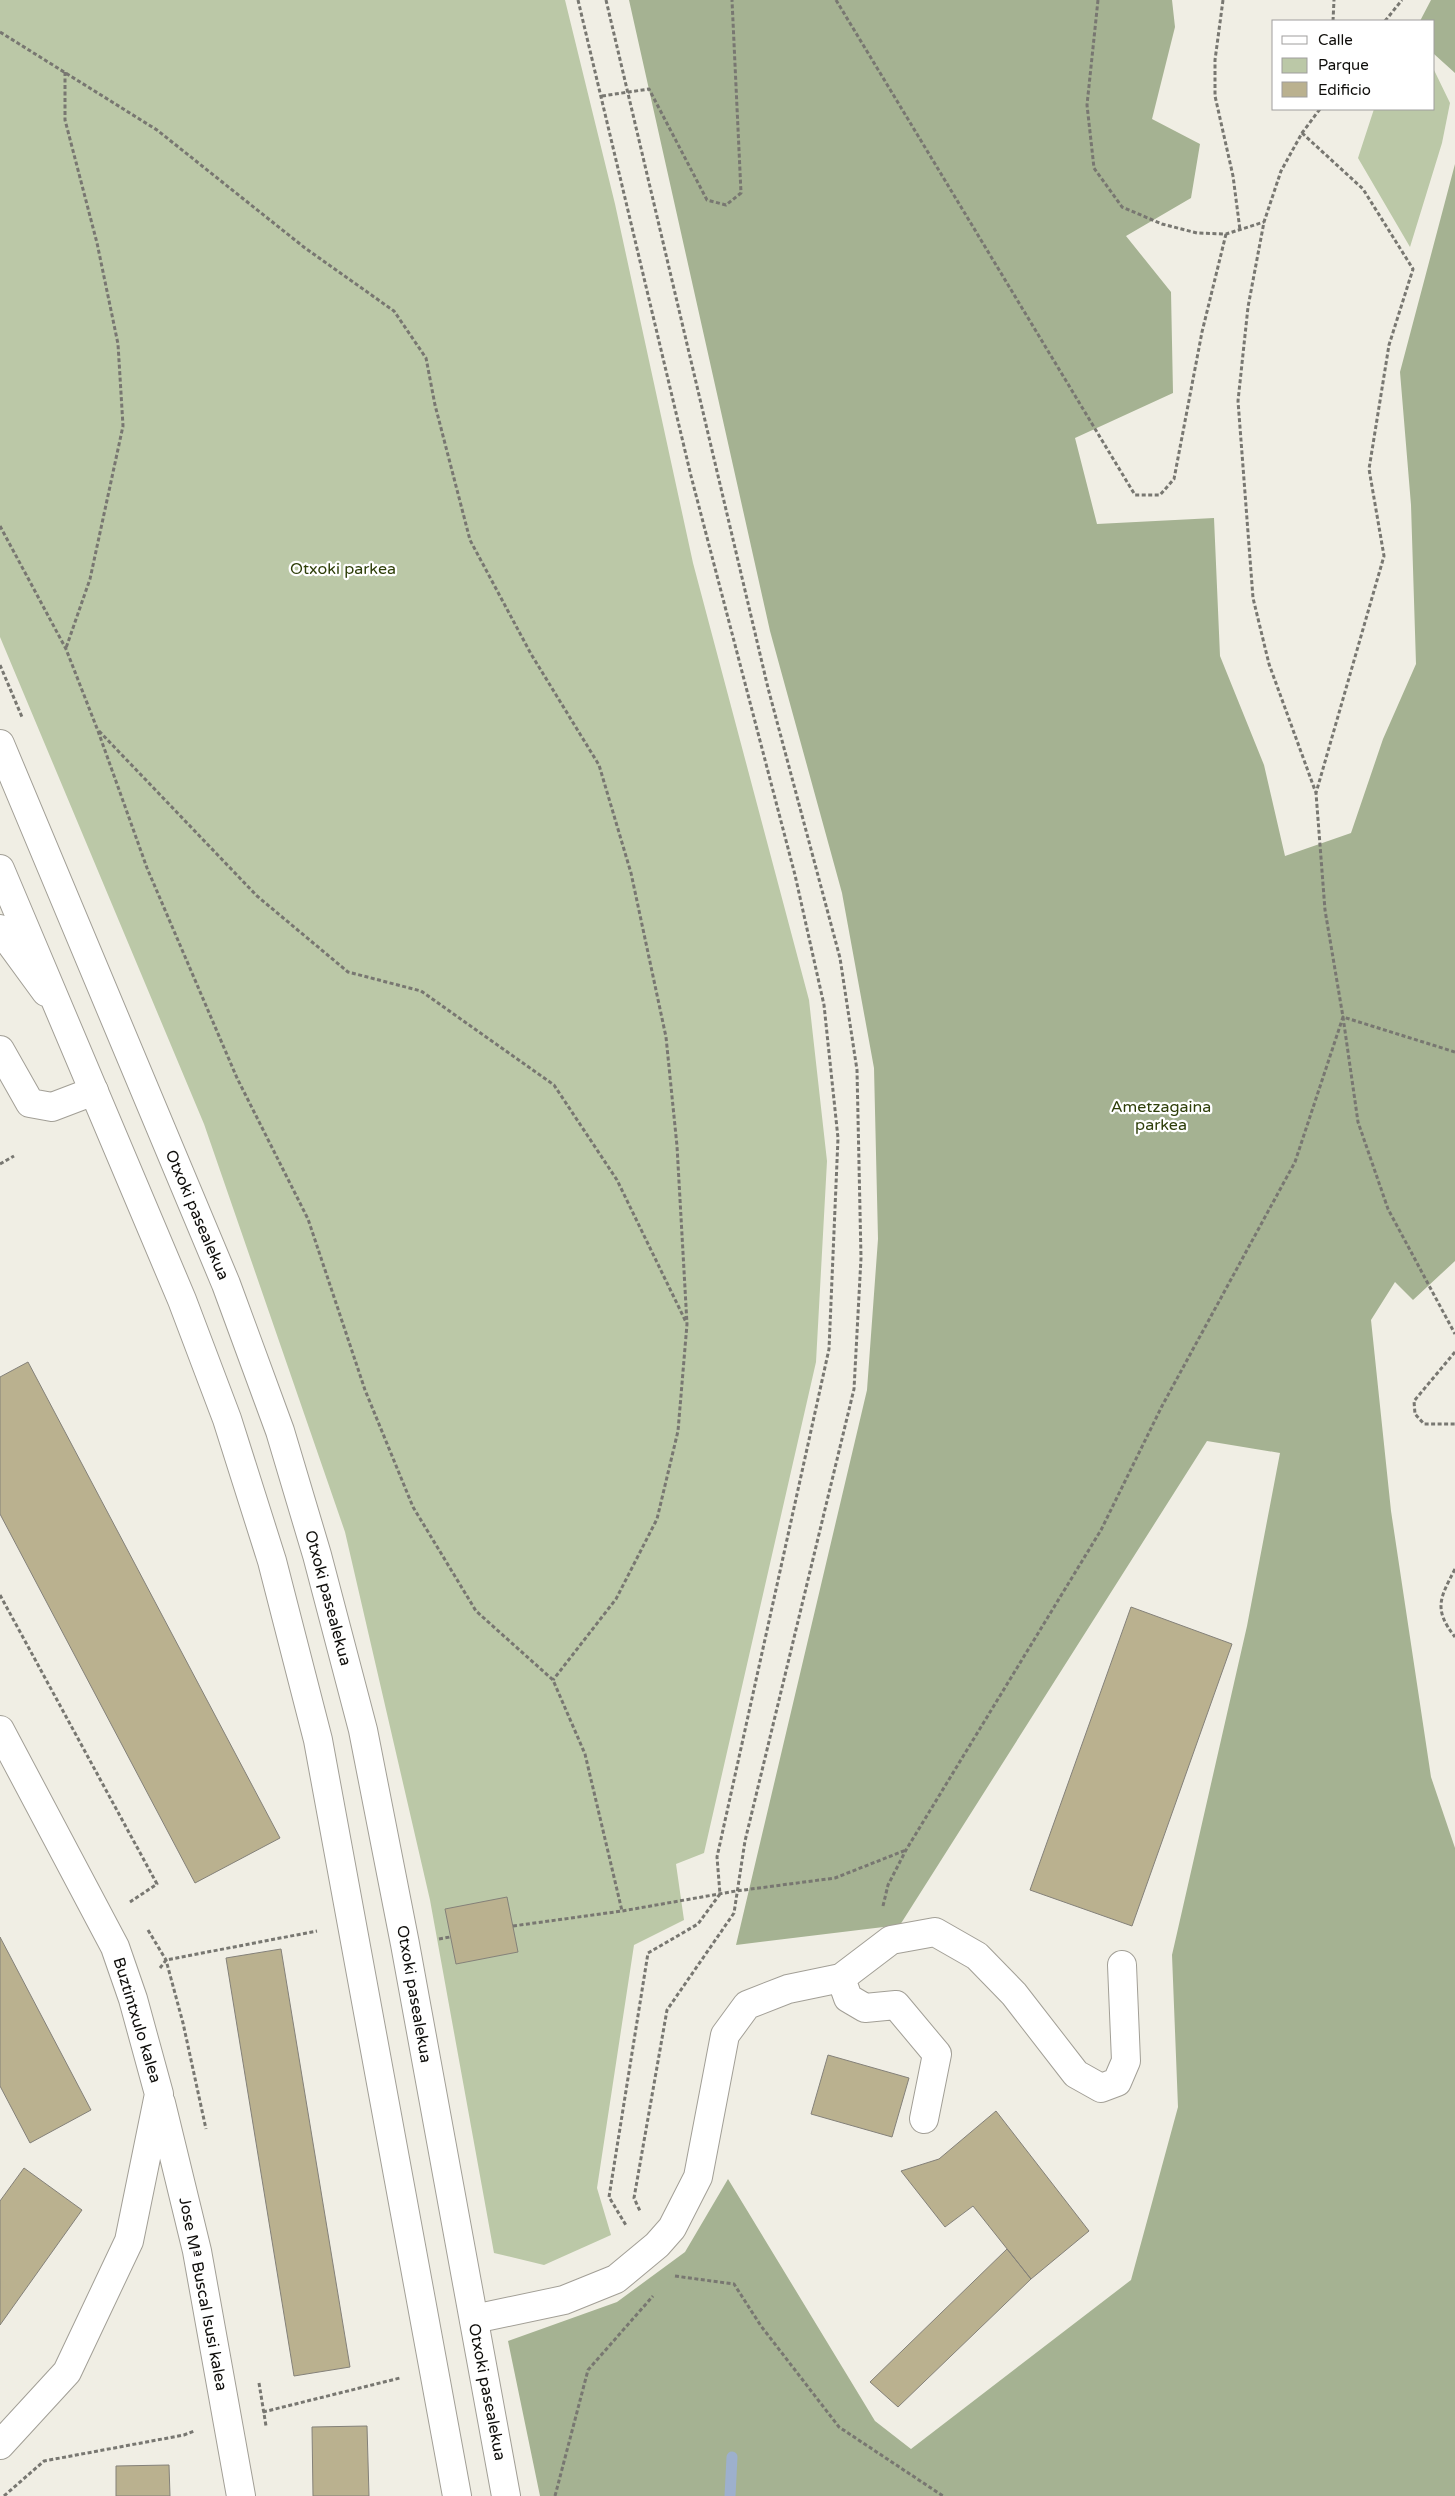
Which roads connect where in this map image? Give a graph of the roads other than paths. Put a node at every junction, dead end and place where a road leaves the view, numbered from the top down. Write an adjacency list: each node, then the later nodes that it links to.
1 (0, 744): 12 (main road, Otxoki pasealekua)
2 (0, 869): 4 (main road)
3 (0, 928): 4 (main road)
4 (62, 1014): 6 (main road)
5 (0, 1050): 6 (main road)
6 (94, 1091): 15 (main road)
7 (0, 1730): 10 (main road, Buztintxulo kalea)
8 (1122, 1965): 9 (main road)
9 (841, 1978): 11 (main road); 12 (main road)
10 (159, 2094): 13 (main road, Buztintxulo kalea); 14 (main road, Jose Mª Buscal Isusi kalea)
11 (924, 2119)
12 (474, 2319): 16 (main road, Otxoki pasealekua)
13 (0, 2445)
14 (241, 2496)
15 (457, 2496)
16 (506, 2496)

